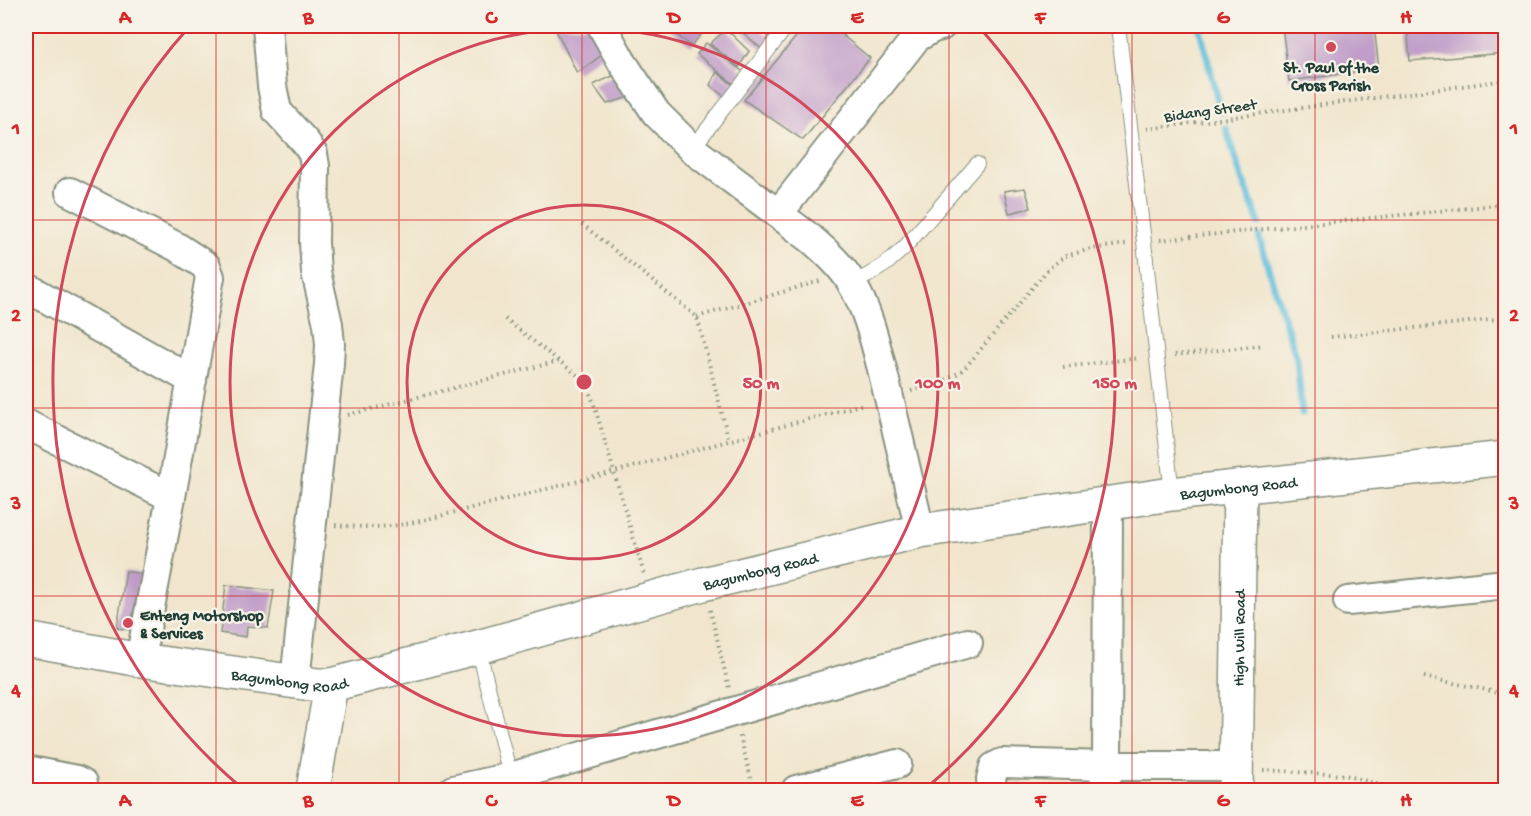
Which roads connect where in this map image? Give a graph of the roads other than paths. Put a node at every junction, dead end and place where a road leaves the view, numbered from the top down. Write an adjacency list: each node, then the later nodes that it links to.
1 (602, 26): 6 (street)
2 (787, 26): 6 (lane)
3 (941, 26): 9 (street)
4 (1118, 26): 16 (lane)
5 (261, 27): 26 (street)
6 (692, 148): 9 (street)
7 (976, 164): 10 (lane)
8 (70, 192): 12 (street)
9 (778, 214): 10 (street)
10 (848, 278): 19 (street)
11 (26, 287): 12 (street)
12 (192, 380): 17 (street)
13 (26, 424): 17 (street)
14 (1506, 458): 15 (street, Bagumbong Road)
15 (1240, 487): 16 (street, Bagumbong Road); 31 (street, High Will Road)
16 (1172, 494): 18 (street, Bagumbong Road)
17 (171, 497): 25 (street)
18 (1108, 504): 19 (street, Bagumbong Road); 30 (street)
19 (920, 531): 24 (street, Bagumbong Road)
20 (1506, 584): 21 (street)
21 (1348, 601)
22 (26, 639): 25 (street, Bagumbong Road)
23 (968, 643): 32 (street)
24 (478, 647): 27 (street, Bagumbong Road); 32 (lane)
25 (140, 660): 26 (street, Bagumbong Road)
26 (295, 681): 27 (street, Bagumbong Road)
27 (331, 685): 34 (street)
28 (897, 764): 36 (street)
29 (26, 770): 33 (street)
30 (1106, 778): 31 (street); 37 (street)
31 (1237, 778)
32 (513, 784): 35 (street)
33 (84, 790)
34 (313, 790)
35 (453, 790)
36 (796, 790)
37 (992, 790)

